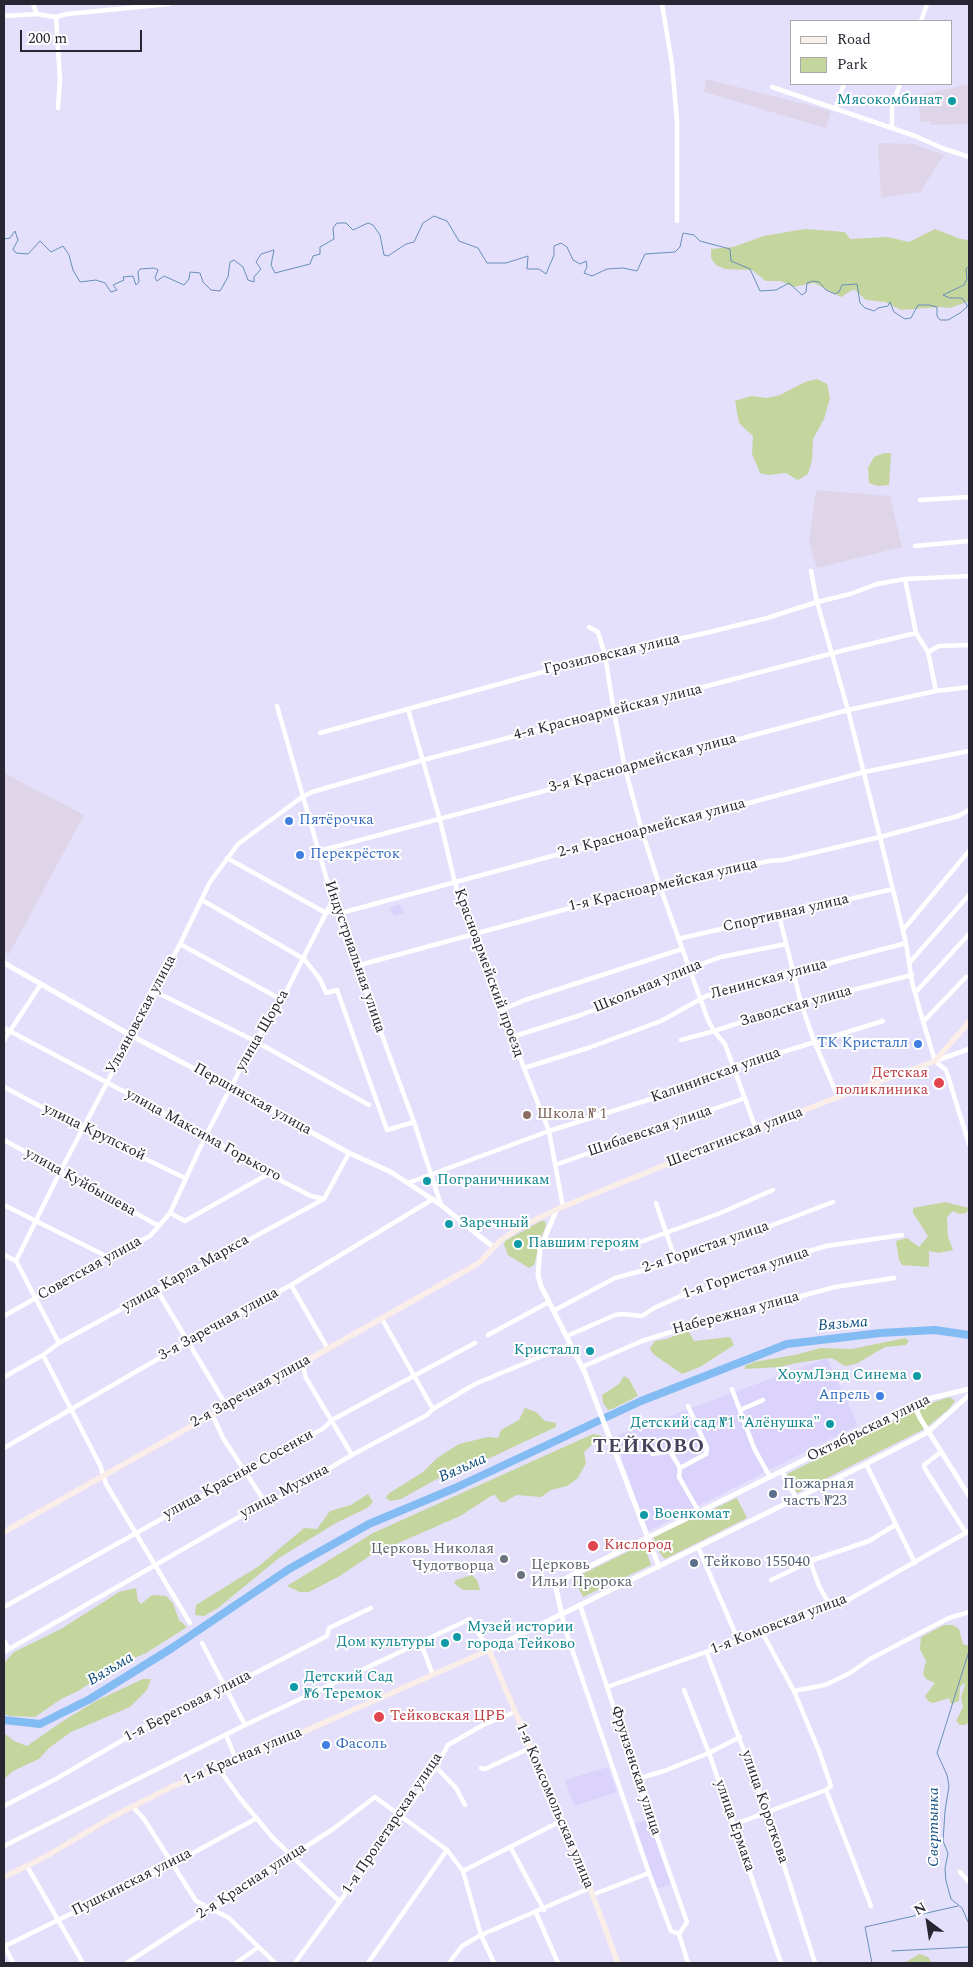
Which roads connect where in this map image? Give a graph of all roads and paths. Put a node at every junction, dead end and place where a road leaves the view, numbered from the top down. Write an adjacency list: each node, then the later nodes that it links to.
1 (33, 4): 5 (street)
2 (169, 4): 7 (street)
3 (662, 4): 16 (street)
4 (927, 4): 8 (street)
5 (37, 14): 6 (street); 7 (street)
6 (4, 16)
7 (56, 18): 12 (street)
8 (921, 20)
9 (844, 85): 13 (street)
10 (900, 85): 14 (street)
11 (772, 87): 13 (street)
12 (58, 108)
13 (835, 109): 14 (street)
14 (892, 128): 15 (street)
15 (969, 157)
16 (677, 221)
17 (969, 497): 18 (street)
18 (920, 500)
19 (969, 541): 20 (street)
20 (915, 546)
21 (811, 571): 24 (street)
22 (969, 576): 23 (street, Грозиловская улица)
23 (905, 579): 24 (street, Грозиловская улица); 26 (street)
24 (817, 602): 29 (street); 30 (street, Грозиловская улица)
25 (589, 627): 30 (street)
26 (916, 633): 28 (street); 29 (street, 4-я Красноармейская улица)
27 (969, 645): 28 (street)
28 (928, 652): 32 (street)
29 (832, 654): 35 (street); 36 (street, 4-я Красноармейская улица)
30 (605, 655): 34 (street, Грозиловская улица); 36 (street)
31 (969, 686): 32 (street, 3-я Красноармейская улица)
32 (936, 691): 35 (street, 3-я Красноармейская улица)
33 (277, 706): 42 (street, Индустриальная улица)
34 (408, 709): 37 (street, Грозиловская улица); 39 (street, Красноармейский проезд)
35 (848, 710): 40 (street, 3-я Красноармейская улица); 41 (street)
36 (614, 712): 39 (street, 4-я Красноармейская улица); 40 (street)
37 (320, 733)
38 (969, 752): 41 (street, 2-я Красноармейская улица)
39 (423, 760): 42 (street, 4-я Красноармейская улица); 44 (street, Красноармейский проезд)
40 (626, 768): 44 (street, 3-я Красноармейская улица); 45 (street)
41 (864, 772): 45 (street, 2-я Красноармейская улица); 46 (street)
42 (302, 798): 47 (street, Индустриальная улица); 49 (street, Ульяновская улица)
43 (969, 810): 46 (street, 1-я Красноармейская улица)
44 (440, 820): 47 (street, 3-я Красноармейская улица); 50 (street, Красноармейский проезд)
45 (642, 831): 50 (street, 2-я Красноармейская улица); 51 (street)
46 (880, 837): 51 (street, 1-я Красноармейская улица); 52 (street)
47 (319, 851): 55 (street, Индустриальная улица)
48 (969, 851): 60 (street)
49 (227, 858): 54 (street, Ульяновская улица); 57 (street)
50 (454, 883): 58 (street, 2-я Красноармейская улица); 61 (street, Красноармейский проезд)
51 (659, 884): 61 (street, 1-я Красноармейская улица); 63 (street)
52 (893, 889): 59 (street, Спортивная улица); 60 (street)
53 (969, 895): 69 (street)
54 (202, 900): 65 (street, Ульяновская улица); 68 (street)
55 (333, 900): 56 (street, Индустриальная улица); 57 (street, улица Щорса)
56 (335, 908): 57 (street); 58 (street, Индустриальная улица)
57 (326, 913): 68 (street, улица Щорса)
58 (337, 914): 71 (street, Индустриальная улица)
59 (779, 915): 63 (street, Спортивная улица); 66 (street)
60 (903, 930): 64 (street)
61 (473, 934): 71 (street, 1-я Красноармейская улица); 82 (street, Красноармейский проезд)
62 (969, 934): 78 (street)
63 (678, 939): 67 (street)
64 (906, 943): 69 (street); 73 (street, Ленинская улица)
65 (180, 944): 77 (street, Ульяновская улица); 79 (street)
66 (786, 944): 72 (street, Школьная улица); 73 (street)
67 (682, 949): 72 (street); 82 (street)
68 (304, 959): 79 (street, улица Щорса); 105 (street)
69 (910, 962): 74 (street)
70 (4, 963): 76 (street, Першинская улица)
71 (356, 966): 105 (street, Индустриальная улица)
72 (691, 971): 80 (street); 90 (street, Школьная улица)
73 (793, 973): 80 (street, Ленинская улица); 81 (street)
74 (912, 975): 78 (street); 81 (street, Заводская улица)
75 (966, 977): 84 (street)
76 (41, 984): 87 (street); 89 (street, Першинская улица)
77 (154, 991): 89 (street, Ульяновская улица); 93 (street)
78 (915, 993): 84 (street)
79 (282, 1000): 93 (street, улица Щорса)
80 (701, 1000): 88 (street); 98 (street, Ленинская улица)
81 (801, 1003): 88 (street, Заводская улица); 94 (street)
82 (501, 1010): 90 (street, Красноармейский проезд)
83 (883, 1021): 94 (street, Калининская улица)
84 (923, 1022): 96 (street)
85 (969, 1022): 96 (main road, Шестагинская улица)
86 (4, 1028): 87 (street, улица Максима Горького)
87 (9, 1031): 91 (street); 99 (street, улица Максима Горького)
88 (714, 1031): 92 (street, Заводская улица); 97 (street)
89 (132, 1036): 99 (street, Ульяновская улица); 101 (street, Першинская улица)
90 (512, 1037): 98 (street, Красноармейский проезд)
91 (4, 1040)
92 (680, 1040)
93 (255, 1041): 101 (street, улица Щорса); 104 (street)
94 (814, 1041): 97 (street, Калининская улица); 102 (street)
95 (969, 1049): 96 (street)
96 (935, 1061): 102 (main road, Шестагинская улица); 111 (street)
97 (734, 1067): 103 (street); 108 (street, Калининская улица)
98 (524, 1068): 108 (street, Красноармейский проезд)
99 (107, 1084): 106 (street, Ульяновская улица); 109 (street, улица Максима Горького)
100 (4, 1087): 106 (street, улица Крупской)
101 (231, 1088): 109 (street, улица Щорса); 112 (street, Першинская улица)
102 (838, 1097): 107 (main road, Шестагинская улица)
103 (744, 1098): 107 (street); 113 (street, Шибаевская улица)
104 (369, 1105)
105 (414, 1122): 116 (street, Индустриальная улица)
106 (83, 1129): 114 (street, Ульяновская улица); 117 (street, улица Крупской)
107 (756, 1129): 126 (main road, Шестагинская улица)
108 (549, 1131): 113 (street, Красноармейский проезд); 116 (street)
109 (206, 1135): 115 (street, улица Максима Горького); 117 (street, улица Щорса)
110 (4, 1140): 114 (street, улица Куйбышева)
111 (969, 1144)
112 (349, 1153): 118 (street, Першинская улица); 120 (street)
113 (555, 1164): 126 (street, Красноармейский проезд)
114 (60, 1172): 129 (street, Ульяновская улица); 130 (street, улица Куйбышева)
115 (268, 1174): 120 (street, улица Максима Горького); 127 (street)
116 (432, 1175): 118 (street); 125 (street, Индустриальная улица)
117 (185, 1178): 127 (street, улица Щорса)
118 (408, 1183): 121 (street, Першинская улица)
119 (773, 1190): 132 (street)
120 (324, 1199): 142 (street, улица Карла Маркса)
121 (433, 1199): 125 (street, Першинская улица); 141 (street, 3-я Заречная улица)
122 (834, 1202): 139 (street, 2-я Гористая улица)
123 (656, 1203): 132 (street)
124 (4, 1204): 129 (street)
125 (441, 1205): 134 (street, Першинская улица)
126 (559, 1208): 128 (main road, Шестагинская улица); 131 (street)
127 (170, 1213): 130 (street, Советская улица)
128 (544, 1216): 131 (street); 134 (main road, Шестагинская улица)
129 (35, 1221): 137 (street); 138 (street, Ульяновская улица)
130 (157, 1225): 137 (street, Советская улица)
131 (548, 1226): 144 (street)
132 (667, 1232): 135 (street); 139 (street)
133 (902, 1235): 149 (street, 1-я Гористая улица)
134 (493, 1247): 147 (main road, 2-я Заречная улица)
135 (621, 1249)
136 (4, 1255): 138 (street)
137 (108, 1257): 143 (street, Советская улица)
138 (16, 1261): 143 (street)
139 (678, 1262): 145 (street, 2-я Гористая улица)
140 (894, 1278): 157 (street, Набережная улица)
141 (291, 1285): 150 (street, 3-я Заречная улица); 154 (street)
142 (157, 1290): 150 (street); 151 (street, улица Карла Маркса)
143 (35, 1299): 146 (street, Советская улица); 151 (street)
144 (549, 1302): 145 (street); 148 (street)
145 (553, 1311): 149 (street)
146 (4, 1316)
147 (382, 1319): 154 (main road, 2-я Заречная улица); 159 (street)
148 (488, 1335)
149 (567, 1336): 153 (street)
150 (189, 1341): 167 (street); 170 (street, 3-я Заречная улица)
151 (59, 1343): 155 (street, улица Карла Маркса)
152 (475, 1343): 159 (street, улица Красные Сосенки)
153 (571, 1344): 157 (street); 169 (street, улица Мухина)
154 (328, 1349): 156 (main road, 2-я Заречная улица)
155 (43, 1355): 158 (street, улица Карла Маркса); 170 (street)
156 (302, 1364): 167 (main road, 2-я Заречная улица); 173 (street)
157 (582, 1367): 193 (street)
158 (4, 1377)
159 (413, 1377): 169 (street); 173 (street, улица Красные Сосенки)
160 (732, 1388): 171 (street)
161 (969, 1389): 162 (street, Октябрьская улица)
162 (956, 1392): 165 (street); 166 (street, Октябрьская улица)
163 (969, 1394): 165 (street, Октябрьская улица)
164 (763, 1400): 171 (street)
165 (962, 1400): 174 (street, Октябрьская улица)
166 (919, 1403): 174 (street); 182 (street, Октябрьская улица)
167 (226, 1405): 172 (main road, 2-я Заречная улица)
168 (688, 1406): 180 (street)
169 (433, 1409): 178 (street, улица Мухина)
170 (71, 1410): 175 (street, 3-я Заречная улица); 183 (street)
171 (740, 1410): 184 (street)
172 (211, 1413): 181 (street); 183 (main road, 2-я Заречная улица)
173 (332, 1420): 178 (street); 181 (street, улица Красные Сосенки)
174 (928, 1432): 176 (street); 179 (street, Октябрьская улица)
175 (4, 1448)
176 (941, 1452): 185 (street); 191 (street)
177 (652, 1454): 180 (street)
178 (352, 1455): 187 (street, улица Мухина)
179 (866, 1464): 186 (street, Октябрьская улица); 189 (street)
180 (680, 1468): 188 (street)
181 (244, 1471): 187 (street); 192 (street, улица Красные Сосенки)
182 (782, 1471): 184 (street, Октябрьская улица); 186 (street)
183 (104, 1475): 190 (main road, 2-я Заречная улица); 192 (street)
184 (770, 1476): 188 (street, Октябрьская улица)
185 (969, 1496)
186 (796, 1498): 194 (street, Октябрьская улица)
187 (265, 1502): 197 (street, улица Мухина)
188 (699, 1512): 193 (street, Октябрьская улица)
189 (895, 1525): 195 (street); 196 (street)
190 (4, 1532)
191 (968, 1532): 196 (street, 1-я Комовская улица)
192 (134, 1533): 197 (street); 201 (street, улица Красные Сосенки)
193 (646, 1538): 198 (street); 205 (street, Октябрьская улица)
194 (698, 1547): 198 (street, Октябрьская улица); 210 (street)
195 (810, 1561): 199 (street); 202 (street)
196 (915, 1563): 202 (street, 1-я Комовская улица)
197 (154, 1565): 206 (street); 213 (street, улица Мухина)
198 (659, 1567): 200 (street, Октябрьская улица)
199 (771, 1580)
200 (580, 1605): 205 (street, Октябрьская улица); 216 (street, Фрунзенская улица)
201 (4, 1607)
202 (831, 1607): 207 (street, 1-я Комовская улица)
203 (371, 1608): 217 (street, 1-я Береговая улица)
204 (969, 1612): 219 (street)
205 (562, 1615): 212 (street, Октябрьская улица); 248 (street, Фрунзенская улица)
206 (190, 1623)
207 (763, 1634): 210 (street, 1-я Комовская улица); 219 (street)
208 (4, 1641): 213 (street)
209 (420, 1641): 212 (street); 215 (street); 221 (street)
210 (739, 1642): 214 (street, 1-я Комовская улица)
211 (202, 1643): 217 (street)
212 (489, 1650): 215 (main road, 1-я Красная улица); 220 (main road, 1-я Комсомольская улица)
213 (6, 1651)
214 (707, 1653): 216 (street, 1-я Комовская улица); 223 (street, улица Короткова)
215 (433, 1675): 226 (main road, 1-я Красная улица)
216 (608, 1687): 230 (street, Фрунзенская улица)
217 (226, 1688): 221 (street); 233 (street, 1-я Береговая улица)
218 (684, 1690): 225 (street, улица Ермака)
219 (794, 1691): 231 (street)
220 (515, 1712): 224 (main road, 1-я Комсомольская улица); 227 (street, 1-я Пролетарская улица)
221 (245, 1725): 222 (street)
222 (226, 1734): 226 (street); 240 (street)
223 (740, 1737): 225 (street); 235 (street, улица Короткова)
224 (530, 1748): 228 (street); 238 (main road, 1-я Комсомольская улица)
225 (709, 1753): 230 (street); 239 (street, улица Ермака)
226 (237, 1762): 229 (main road, 1-я Красная улица)
227 (436, 1767): 232 (street); 236 (street, 1-я Пролетарская улица)
228 (480, 1768)
229 (220, 1769): 234 (main road, 1-я Красная улица); 237 (street)
230 (637, 1779): 258 (street, Фрунзенская улица)
231 (829, 1788): 235 (street); 253 (street)
232 (465, 1805)
233 (4, 1806)
234 (132, 1806): 244 (street); 245 (main road, 1-я Красная улица)
235 (767, 1812): 239 (street); 275 (street, улица Короткова)
236 (402, 1816): 242 (street); 243 (street, 2-я Красная улица); 252 (street, 1-я Пролетарская улица)
237 (257, 1818): 243 (street); 244 (street, Пушкинская улица)
238 (561, 1821): 241 (street); 251 (main road, 1-я Комсомольская улица)
239 (733, 1826): 274 (street, улица Ермака)
240 (4, 1846)
241 (511, 1848): 246 (street); 255 (street)
242 (447, 1850): 246 (street); 268 (street)
243 (292, 1856): 252 (street); 254 (street, 2-я Красная улица)
244 (171, 1864): 254 (street); 257 (street, Пушкинская улица)
245 (27, 1866): 249 (main road, 1-я Красная улица); 257 (street)
246 (463, 1871): 259 (street)
247 (960, 1872): 250 (street)
248 (650, 1873): 251 (street); 258 (street, Фрунзенская улица)
249 (4, 1877)
250 (969, 1882)
251 (591, 1892): 255 (street); 272 (main road, 1-я Комсомольская улица)
252 (340, 1902): 267 (street, 1-я Пролетарская улица)
253 (871, 1906)
254 (211, 1909): 261 (street); 264 (street, 2-я Красная улица)
255 (544, 1910): 256 (street)
256 (536, 1913): 259 (street); 271 (street)
257 (58, 1920): 260 (street, Пушкинская улица); 263 (street)
258 (679, 1934): 273 (street, Фрунзенская улица)
259 (481, 1935): 269 (street); 270 (street)
260 (4, 1945): 262 (street)
261 (258, 1948): 265 (street); 266 (street)
262 (14, 1963)
263 (83, 1963)
264 (126, 1963)
265 (236, 1963)
266 (275, 1963)
267 (295, 1963)
268 (368, 1963)
269 (449, 1963)
270 (494, 1963)
271 (558, 1963)
272 (618, 1963)
273 (688, 1963)
274 (781, 1963)
275 (816, 1963)

